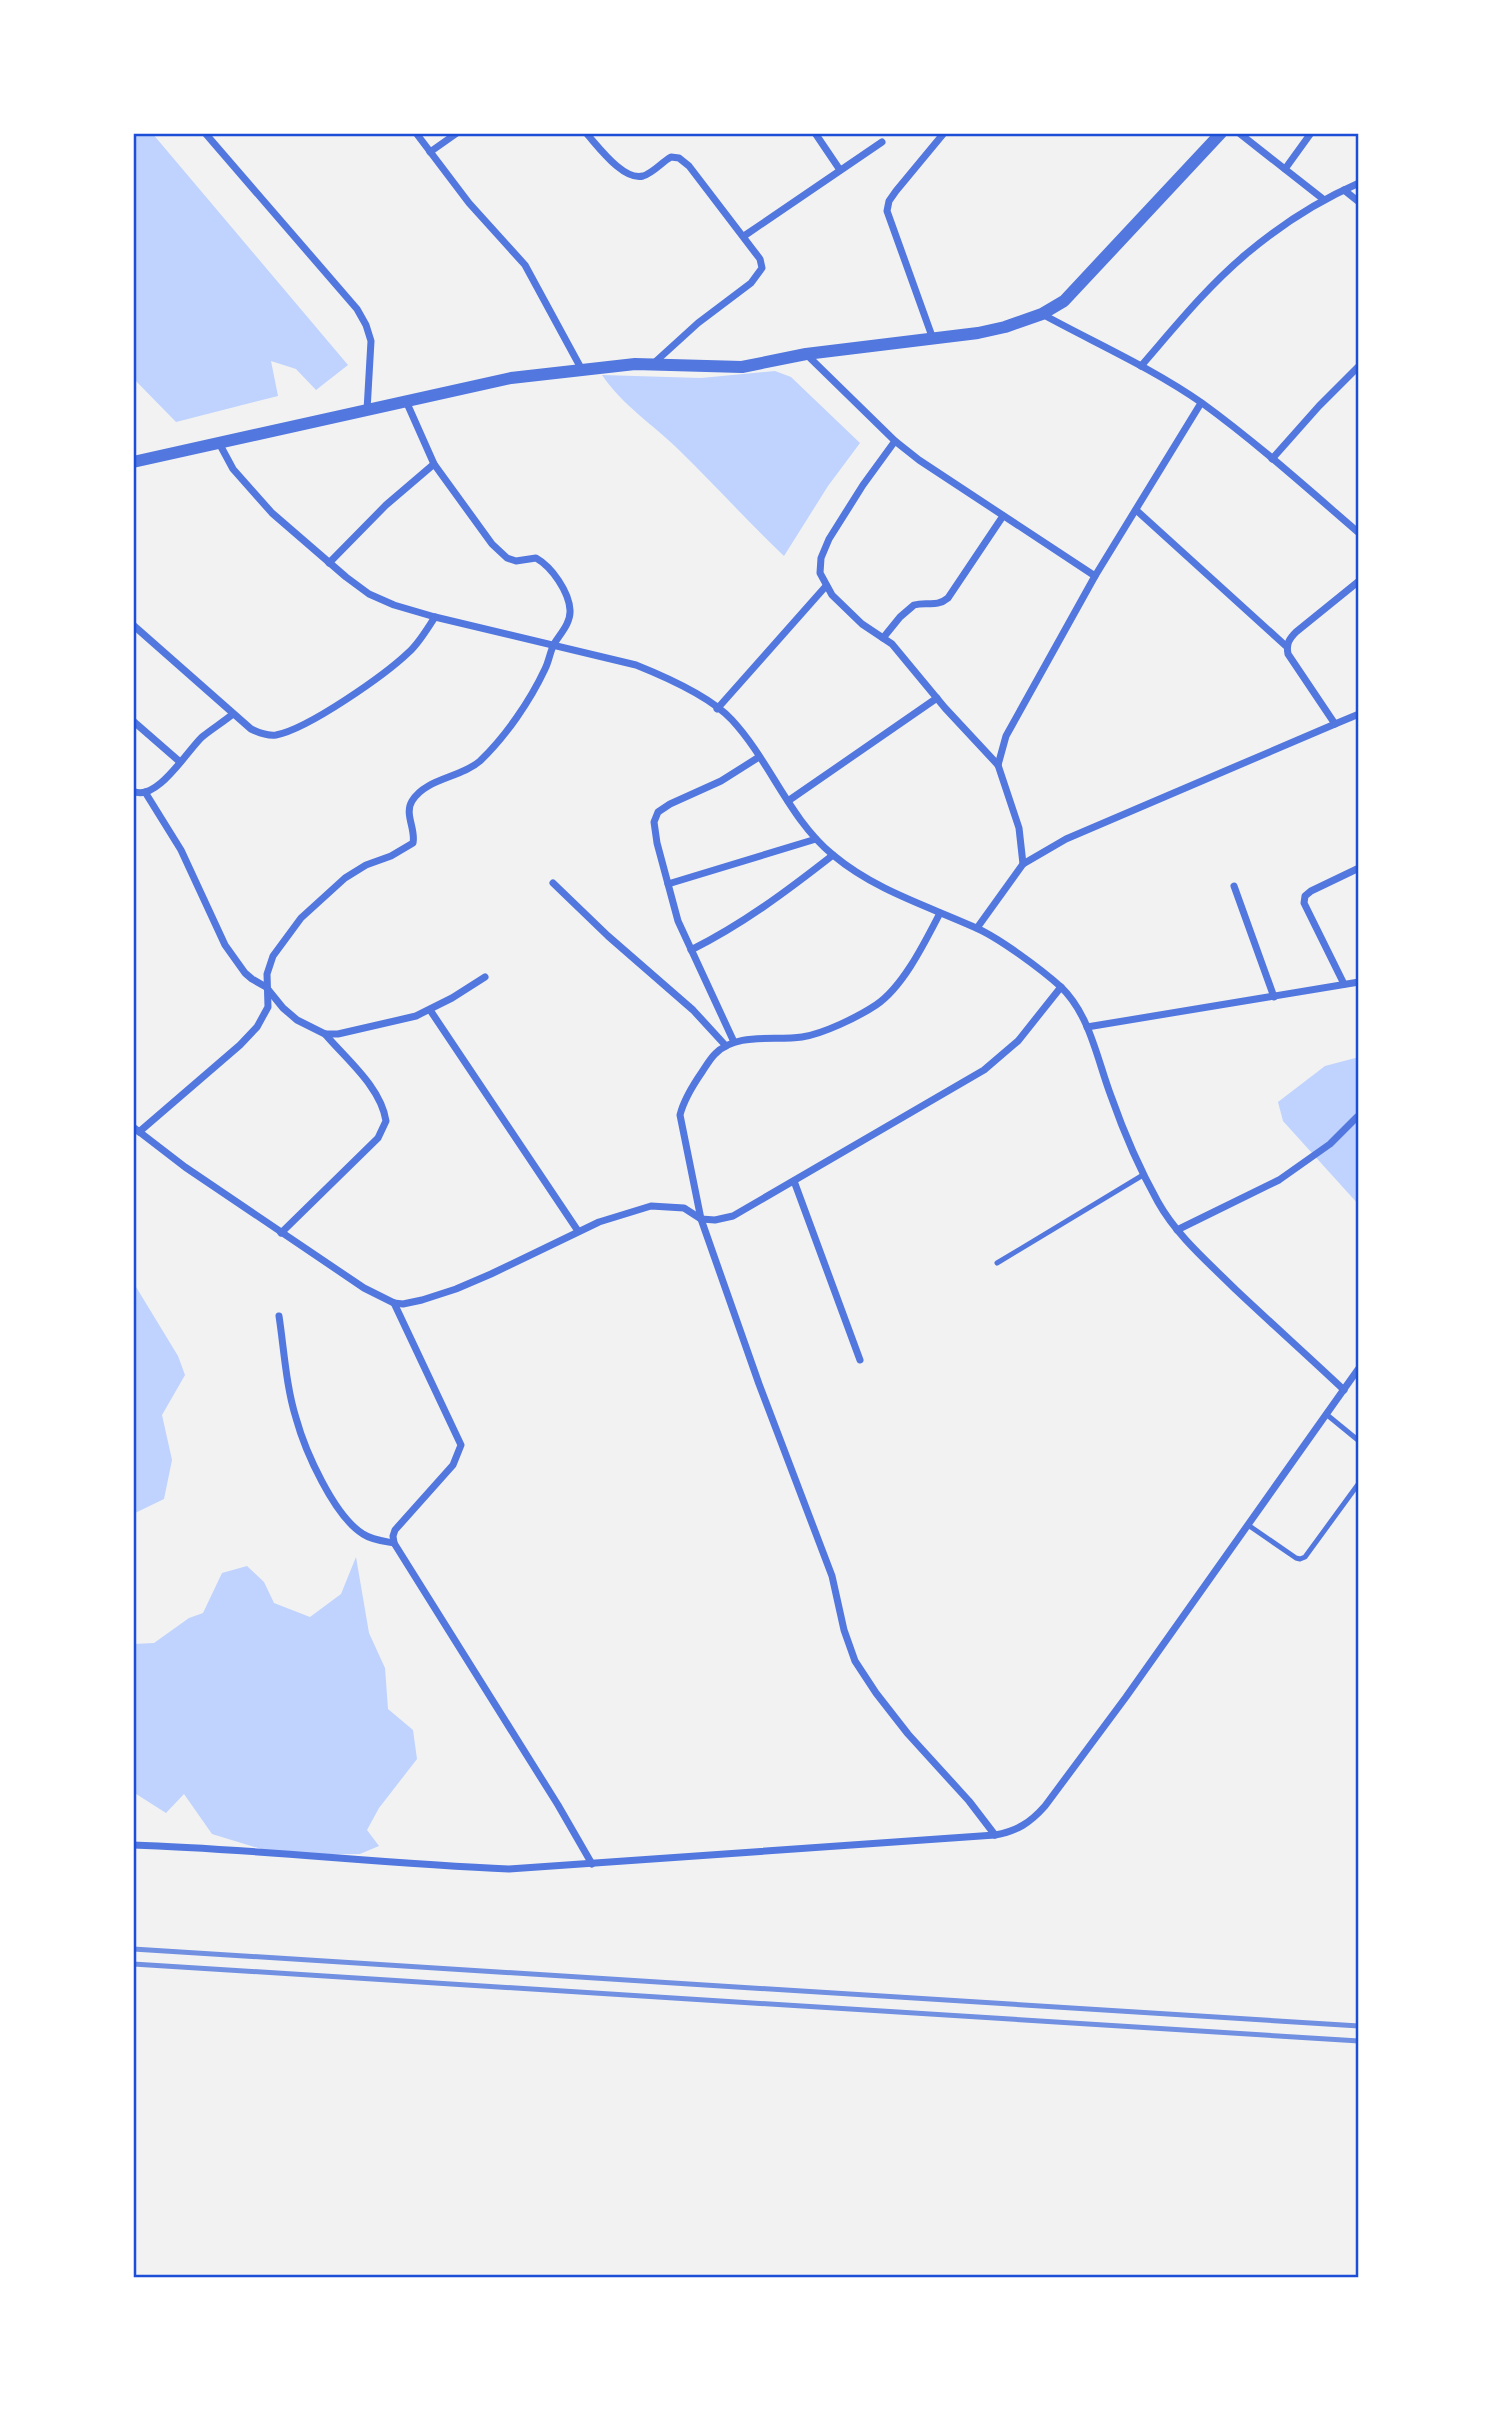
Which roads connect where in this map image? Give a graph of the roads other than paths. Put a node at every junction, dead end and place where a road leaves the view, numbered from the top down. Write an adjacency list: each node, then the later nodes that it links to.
1 (205, 133): 28 (street)
2 (416, 133): 11 (street)
3 (457, 133): 11 (street)
4 (586, 133): 18 (street)
5 (815, 133): 13 (street)
6 (944, 133): 20 (street)
7 (1221, 133): 19 (street)
8 (1239, 133): 12 (street)
9 (1311, 133): 12 (street)
10 (882, 142): 13 (street)
11 (430, 152): 25 (street)
12 (1285, 169): 16 (street)
13 (841, 170): 18 (street)
14 (1359, 183): 15 (street)
15 (1344, 190): 16 (street); 17 (street)
16 (1323, 199): 23 (street)
17 (1359, 202)
18 (744, 236): 22 (street)
19 (1042, 314): 20 (street); 23 (street)
20 (933, 340): 21 (street)
21 (806, 354): 22 (street); 29 (street)
22 (654, 363): 25 (street)
23 (1141, 366): 27 (street)
24 (1359, 366): 31 (street)
25 (582, 369): 26 (street)
26 (406, 401): 28 (street); 33 (street)
27 (1201, 403): 31 (street); 34 (street)
28 (367, 410): 30 (street)
29 (895, 441): 35 (street); 40 (street)
30 (219, 443): 32 (street); 37 (street)
31 (1272, 459): 36 (street)
32 (133, 462)
33 (435, 464): 37 (street); 44 (street)
34 (1136, 510): 38 (street); 45 (street)
35 (1003, 516): 38 (street); 43 (street)
36 (1359, 533)
37 (330, 563): 41 (street)
38 (1095, 576): 55 (street)
39 (1359, 581): 45 (street)
40 (826, 586): 43 (street); 47 (street)
41 (435, 617): 44 (street); 49 (street)
42 (133, 625): 49 (street)
43 (883, 638): 46 (street)
44 (553, 646): 47 (street); 72 (street)
45 (1287, 648): 51 (street)
46 (937, 698): 55 (street); 58 (street)
47 (718, 709): 53 (street)
48 (1357, 714): 51 (street); 52 (street)
49 (233, 715): 54 (street)
50 (133, 721): 54 (street)
51 (1335, 724): 61 (street)
52 (1359, 725)
53 (758, 757): 58 (street); 64 (street)
54 (180, 762): 57 (street)
55 (998, 765): 61 (street)
56 (133, 791): 57 (street)
57 (145, 792): 72 (street)
58 (788, 801): 59 (street)
59 (816, 839): 60 (street); 64 (street)
60 (833, 855): 66 (street); 68 (street)
61 (1023, 864): 67 (street)
62 (1359, 868): 71 (street)
63 (553, 883): 79 (street)
64 (668, 884): 68 (street)
65 (1234, 886): 74 (street)
66 (940, 913): 67 (street); 78 (street)
67 (977, 928): 73 (street)
68 (691, 950): 78 (street)
69 (485, 977): 75 (street)
70 (1359, 982): 71 (street)
71 (1344, 984): 74 (street)
72 (266, 987): 77 (street); 81 (street)
73 (1061, 987): 76 (street); 83 (street)
74 (1274, 997): 76 (street)
75 (430, 1010): 77 (street); 86 (street)
76 (1087, 1027): 82 (street)
77 (325, 1034): 87 (street)
78 (734, 1042): 79 (street)
79 (726, 1046): 84 (street)
80 (1357, 1117): 85 (street)
81 (136, 1130): 87 (street)
82 (1143, 1175): 85 (street); 88 (lane)
83 (794, 1181): 84 (street); 91 (street)
84 (701, 1219): 86 (street); 99 (street)
85 (1177, 1230): 93 (street)
86 (578, 1231): 89 (street)
87 (281, 1233): 89 (street)
88 (997, 1262)
89 (394, 1303): 98 (street)
90 (279, 1316): 98 (street)
91 (860, 1360)
92 (1359, 1368): 93 (street)
93 (1344, 1390): 94 (street)
94 (1326, 1415): 95 (lane); 97 (street)
95 (1359, 1441)
96 (1359, 1483): 97 (lane)
97 (1248, 1525): 99 (street)
98 (394, 1543): 101 (street)
99 (995, 1835): 101 (street)
100 (133, 1845): 101 (street)
101 (592, 1864)

